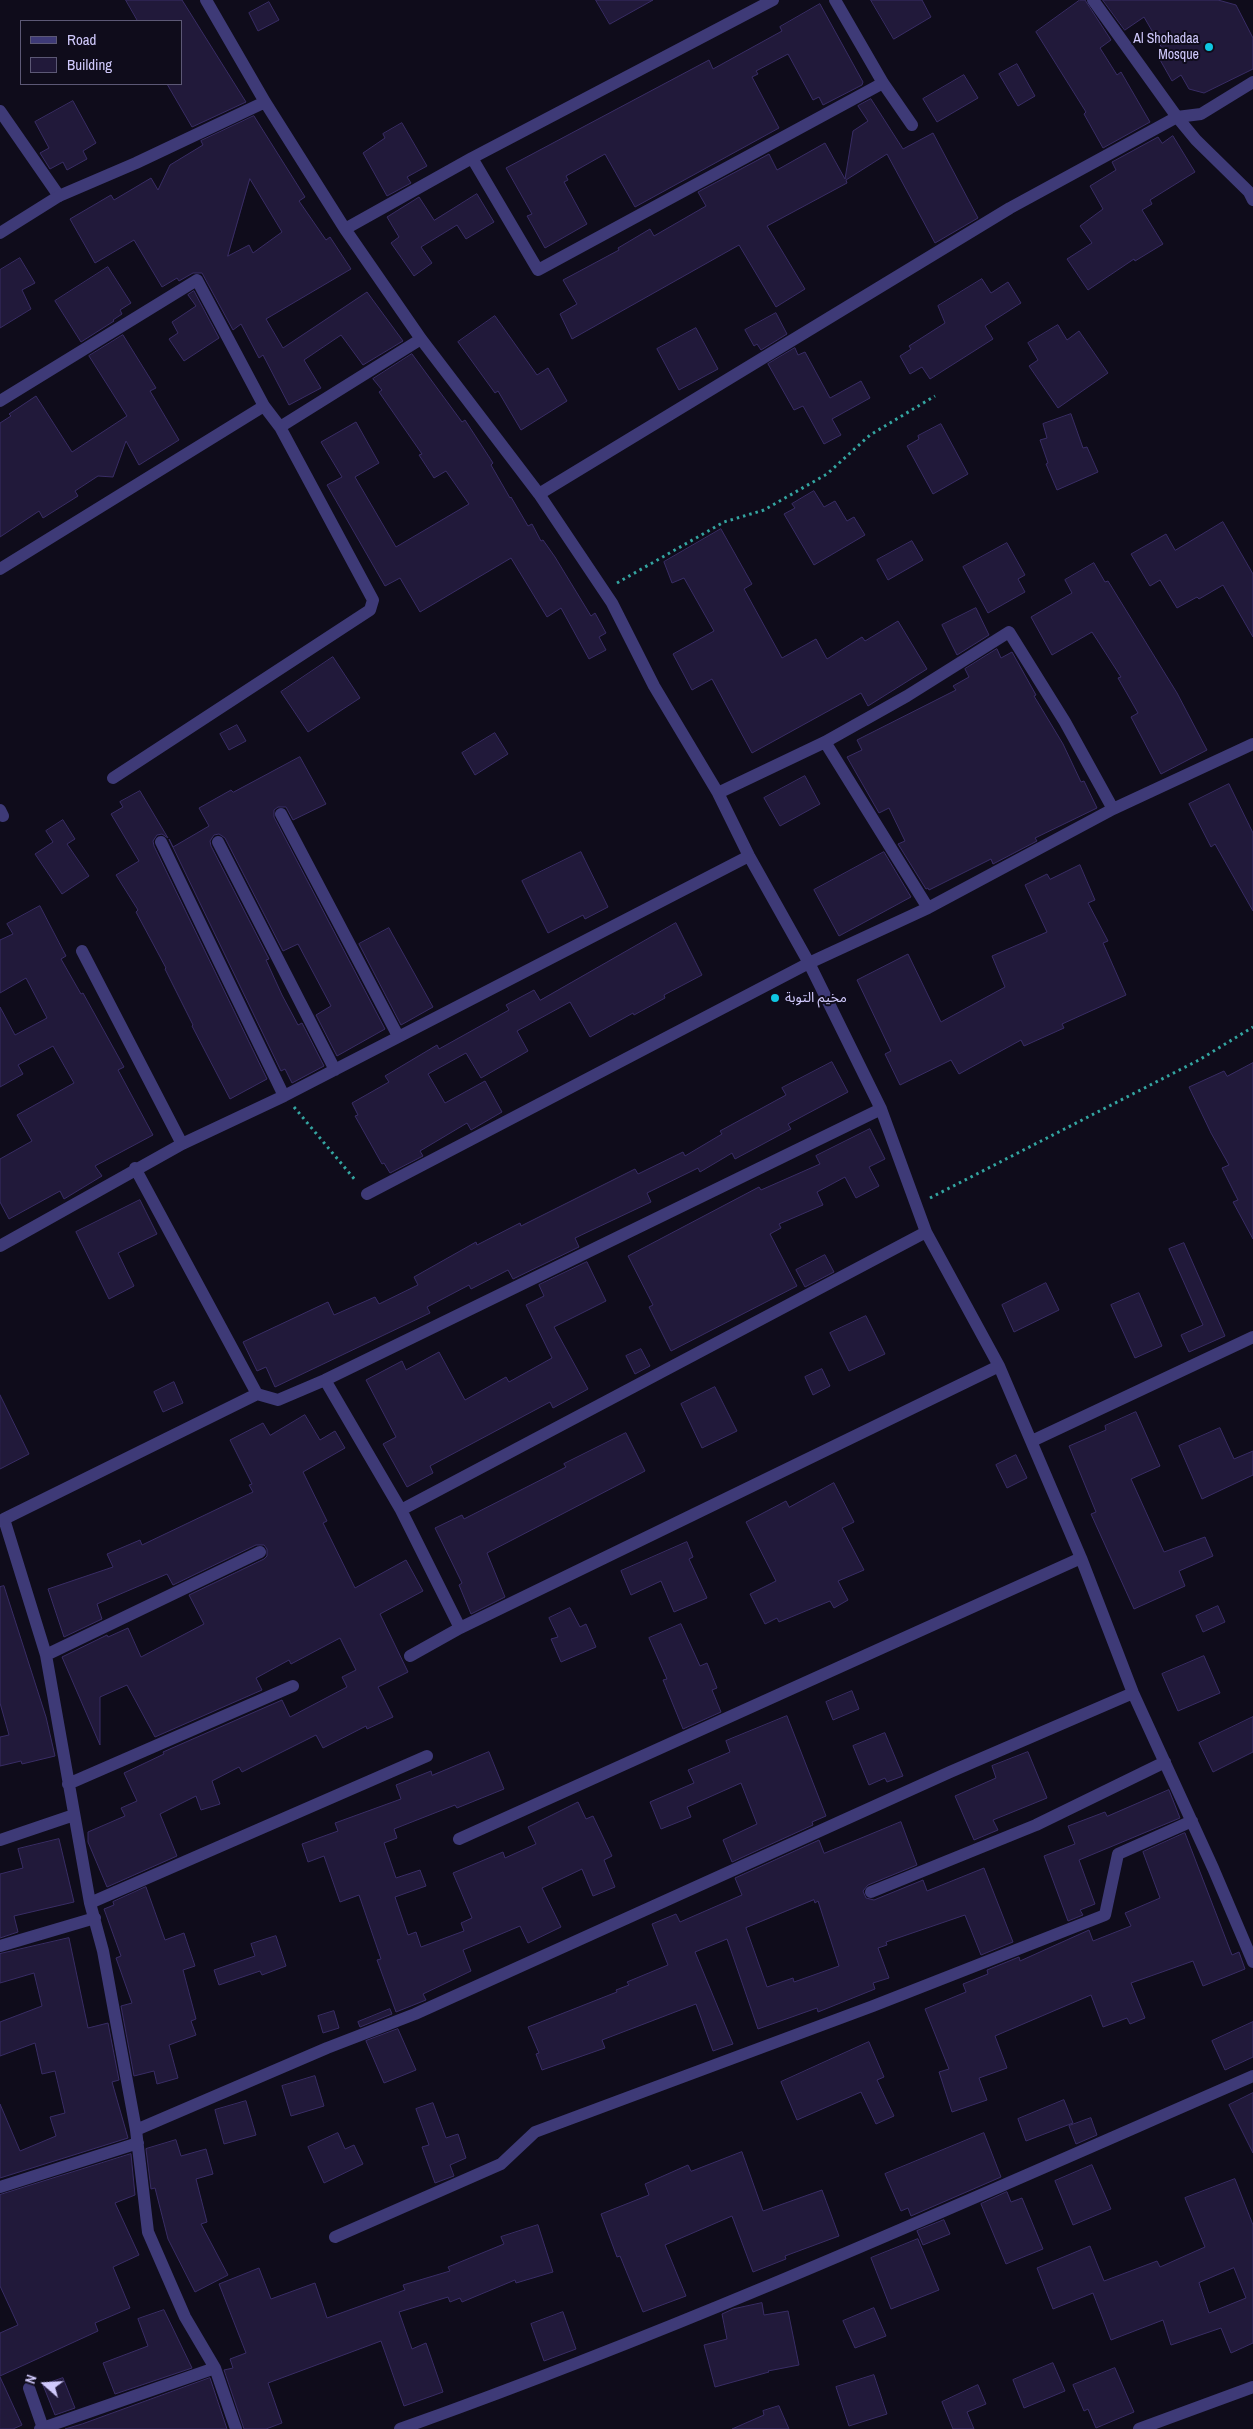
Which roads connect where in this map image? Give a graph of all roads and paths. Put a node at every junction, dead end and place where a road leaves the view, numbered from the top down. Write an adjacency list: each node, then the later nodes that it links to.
1 (206, 0): 7 (street)
2 (773, 0): 11 (street)
3 (835, 0): 6 (street)
4 (1093, 0): 9 (street)
5 (1253, 82): 9 (street)
6 (883, 83): 10 (street); 11 (street)
7 (265, 102): 12 (street); 14 (street)
8 (0, 111): 12 (street)
9 (1177, 117): 13 (street); 21 (street)
10 (912, 126)
11 (472, 158): 14 (street)
12 (59, 196): 15 (street)
13 (1253, 200)
14 (345, 229): 16 (street)
15 (0, 233)
16 (421, 339): 20 (street); 21 (street)
17 (935, 396): 23 (path)
18 (0, 401): 19 (street)
19 (264, 406): 20 (street); 22 (street)
20 (280, 427): 26 (street)
21 (539, 494): 23 (street)
22 (0, 569)
23 (604, 591): 27 (street)
24 (825, 742): 27 (street); 28 (street); 33 (street)
25 (1253, 744): 28 (street)
26 (113, 778)
27 (718, 793): 32 (street)
28 (1113, 809): 33 (street)
29 (280, 814): 37 (street)
30 (162, 842): 39 (street)
31 (218, 842): 38 (street)
32 (749, 856): 35 (street); 37 (street)
33 (928, 908): 35 (street)
34 (82, 951): 41 (street)
35 (809, 963): 40 (street); 43 (street)
36 (1253, 1027): 44 (path)
37 (398, 1036): 38 (street)
38 (335, 1070): 39 (street)
39 (284, 1096): 41 (street); 43 (path)
40 (882, 1109): 44 (street); 49 (street)
41 (182, 1144): 42 (street)
42 (135, 1168): 46 (street); 50 (street)
43 (367, 1194)
44 (916, 1205): 45 (street)
45 (926, 1232): 48 (street); 52 (street)
46 (0, 1246)
47 (1253, 1337): 51 (street)
48 (999, 1366): 51 (street); 56 (street)
49 (325, 1380): 50 (street); 52 (street)
50 (257, 1394): 53 (street)
51 (1032, 1441): 55 (street)
52 (402, 1510): 56 (street)
53 (2, 1520): 57 (street)
54 (260, 1552): 57 (street)
55 (1081, 1558): 60 (street); 67 (street)
56 (460, 1628): 58 (street)
57 (46, 1655): 63 (street)
58 (410, 1656)
59 (293, 1686): 63 (street)
60 (1134, 1692): 62 (street); 74 (street)
61 (427, 1756): 69 (street)
62 (1165, 1762): 65 (street); 68 (street)
63 (68, 1784): 64 (street)
64 (74, 1815): 66 (street); 69 (street)
65 (1192, 1821): 72 (street); 76 (street)
66 (0, 1840)
67 (459, 1840)
68 (871, 1892)
69 (90, 1903): 70 (street)
70 (95, 1918): 71 (street); 74 (street)
71 (0, 1946)
72 (1253, 1962)
73 (1253, 2076): 82 (street)
74 (137, 2136): 75 (street); 77 (street)
75 (0, 2187)
76 (336, 2237)
77 (215, 2368): 80 (street); 81 (street)
78 (1253, 2387): 83 (street)
79 (29, 2388): 80 (street)
80 (41, 2428)
81 (236, 2429)
82 (400, 2429)
83 (1139, 2429)

